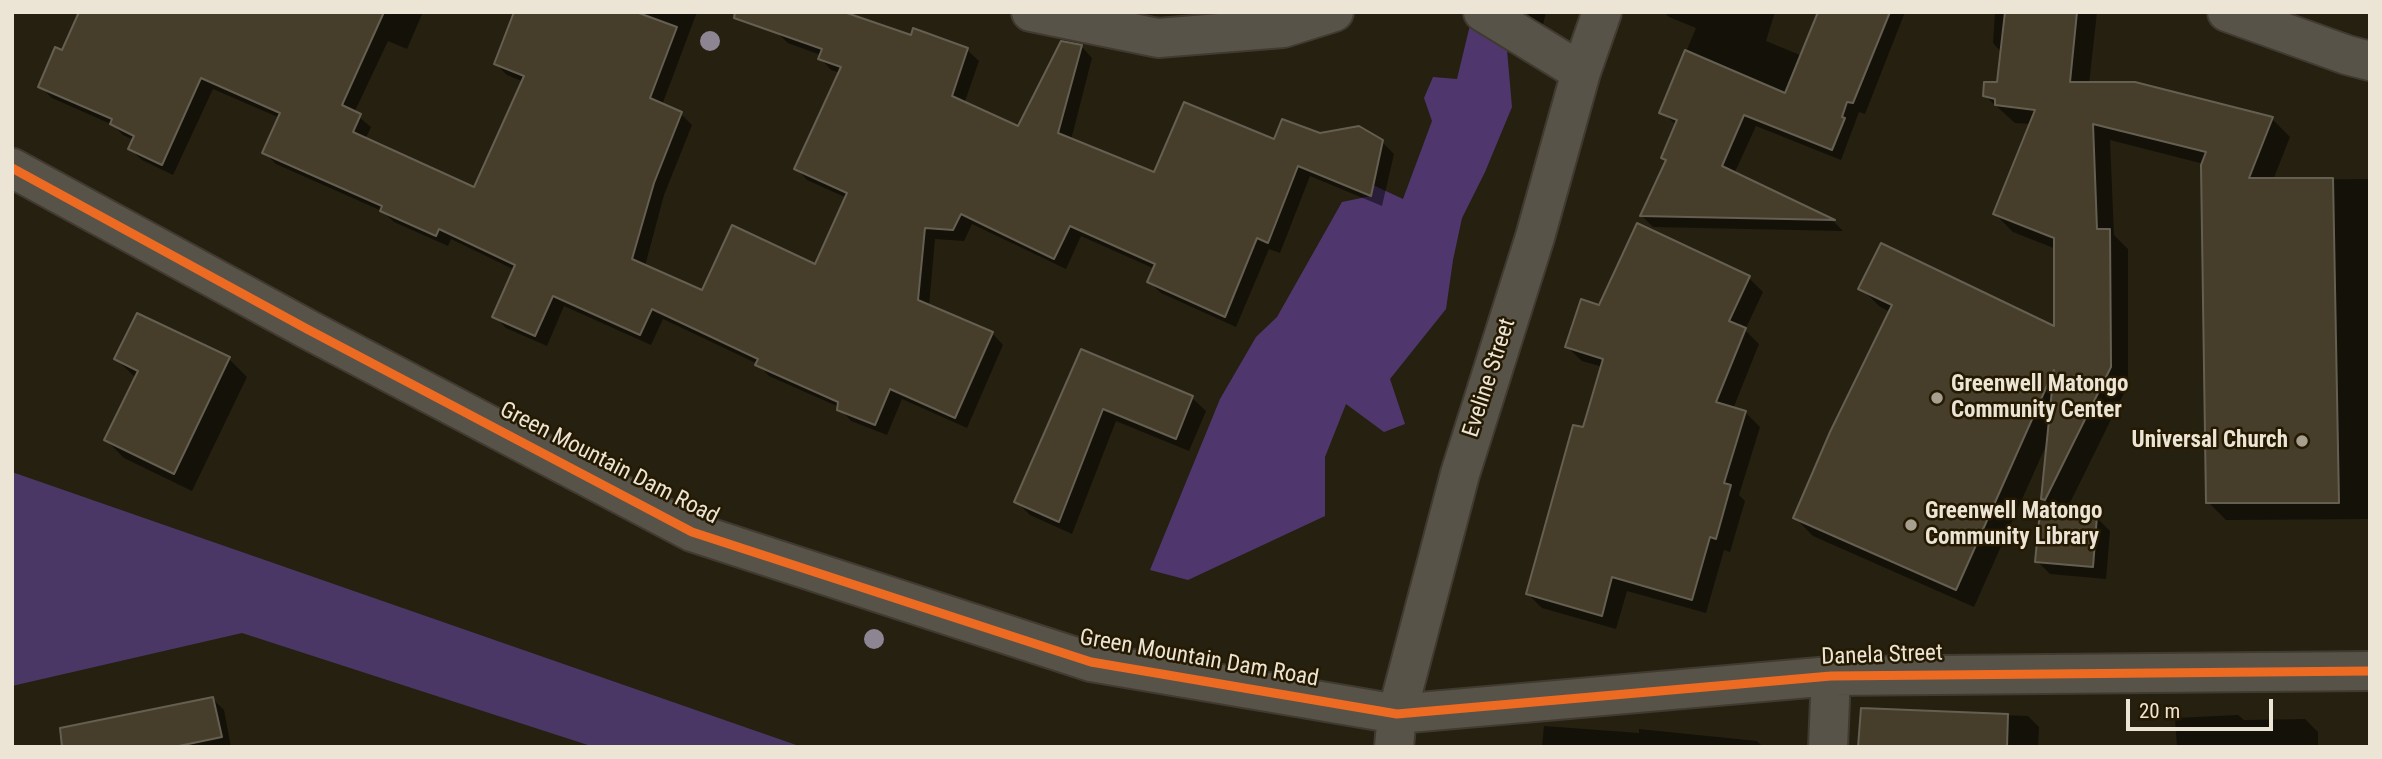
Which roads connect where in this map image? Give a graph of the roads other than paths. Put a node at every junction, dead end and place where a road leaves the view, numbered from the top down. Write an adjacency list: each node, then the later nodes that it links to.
1 (1031, 12): 6 (street)
2 (1334, 12): 6 (street)
3 (1483, 12): 8 (street)
4 (1602, 12): 8 (street, Eveline Street)
5 (2227, 12): 7 (street)
6 (1164, 25)
7 (2370, 61)
8 (1581, 72): 12 (street, Eveline Street)
9 (12, 168): 12 (street, Green Mountain Dam Road)
10 (2370, 671): 11 (street, Danela Street)
11 (1831, 676): 12 (street, Danela Street); 13 (street)
12 (1395, 730)
13 (1828, 747)

